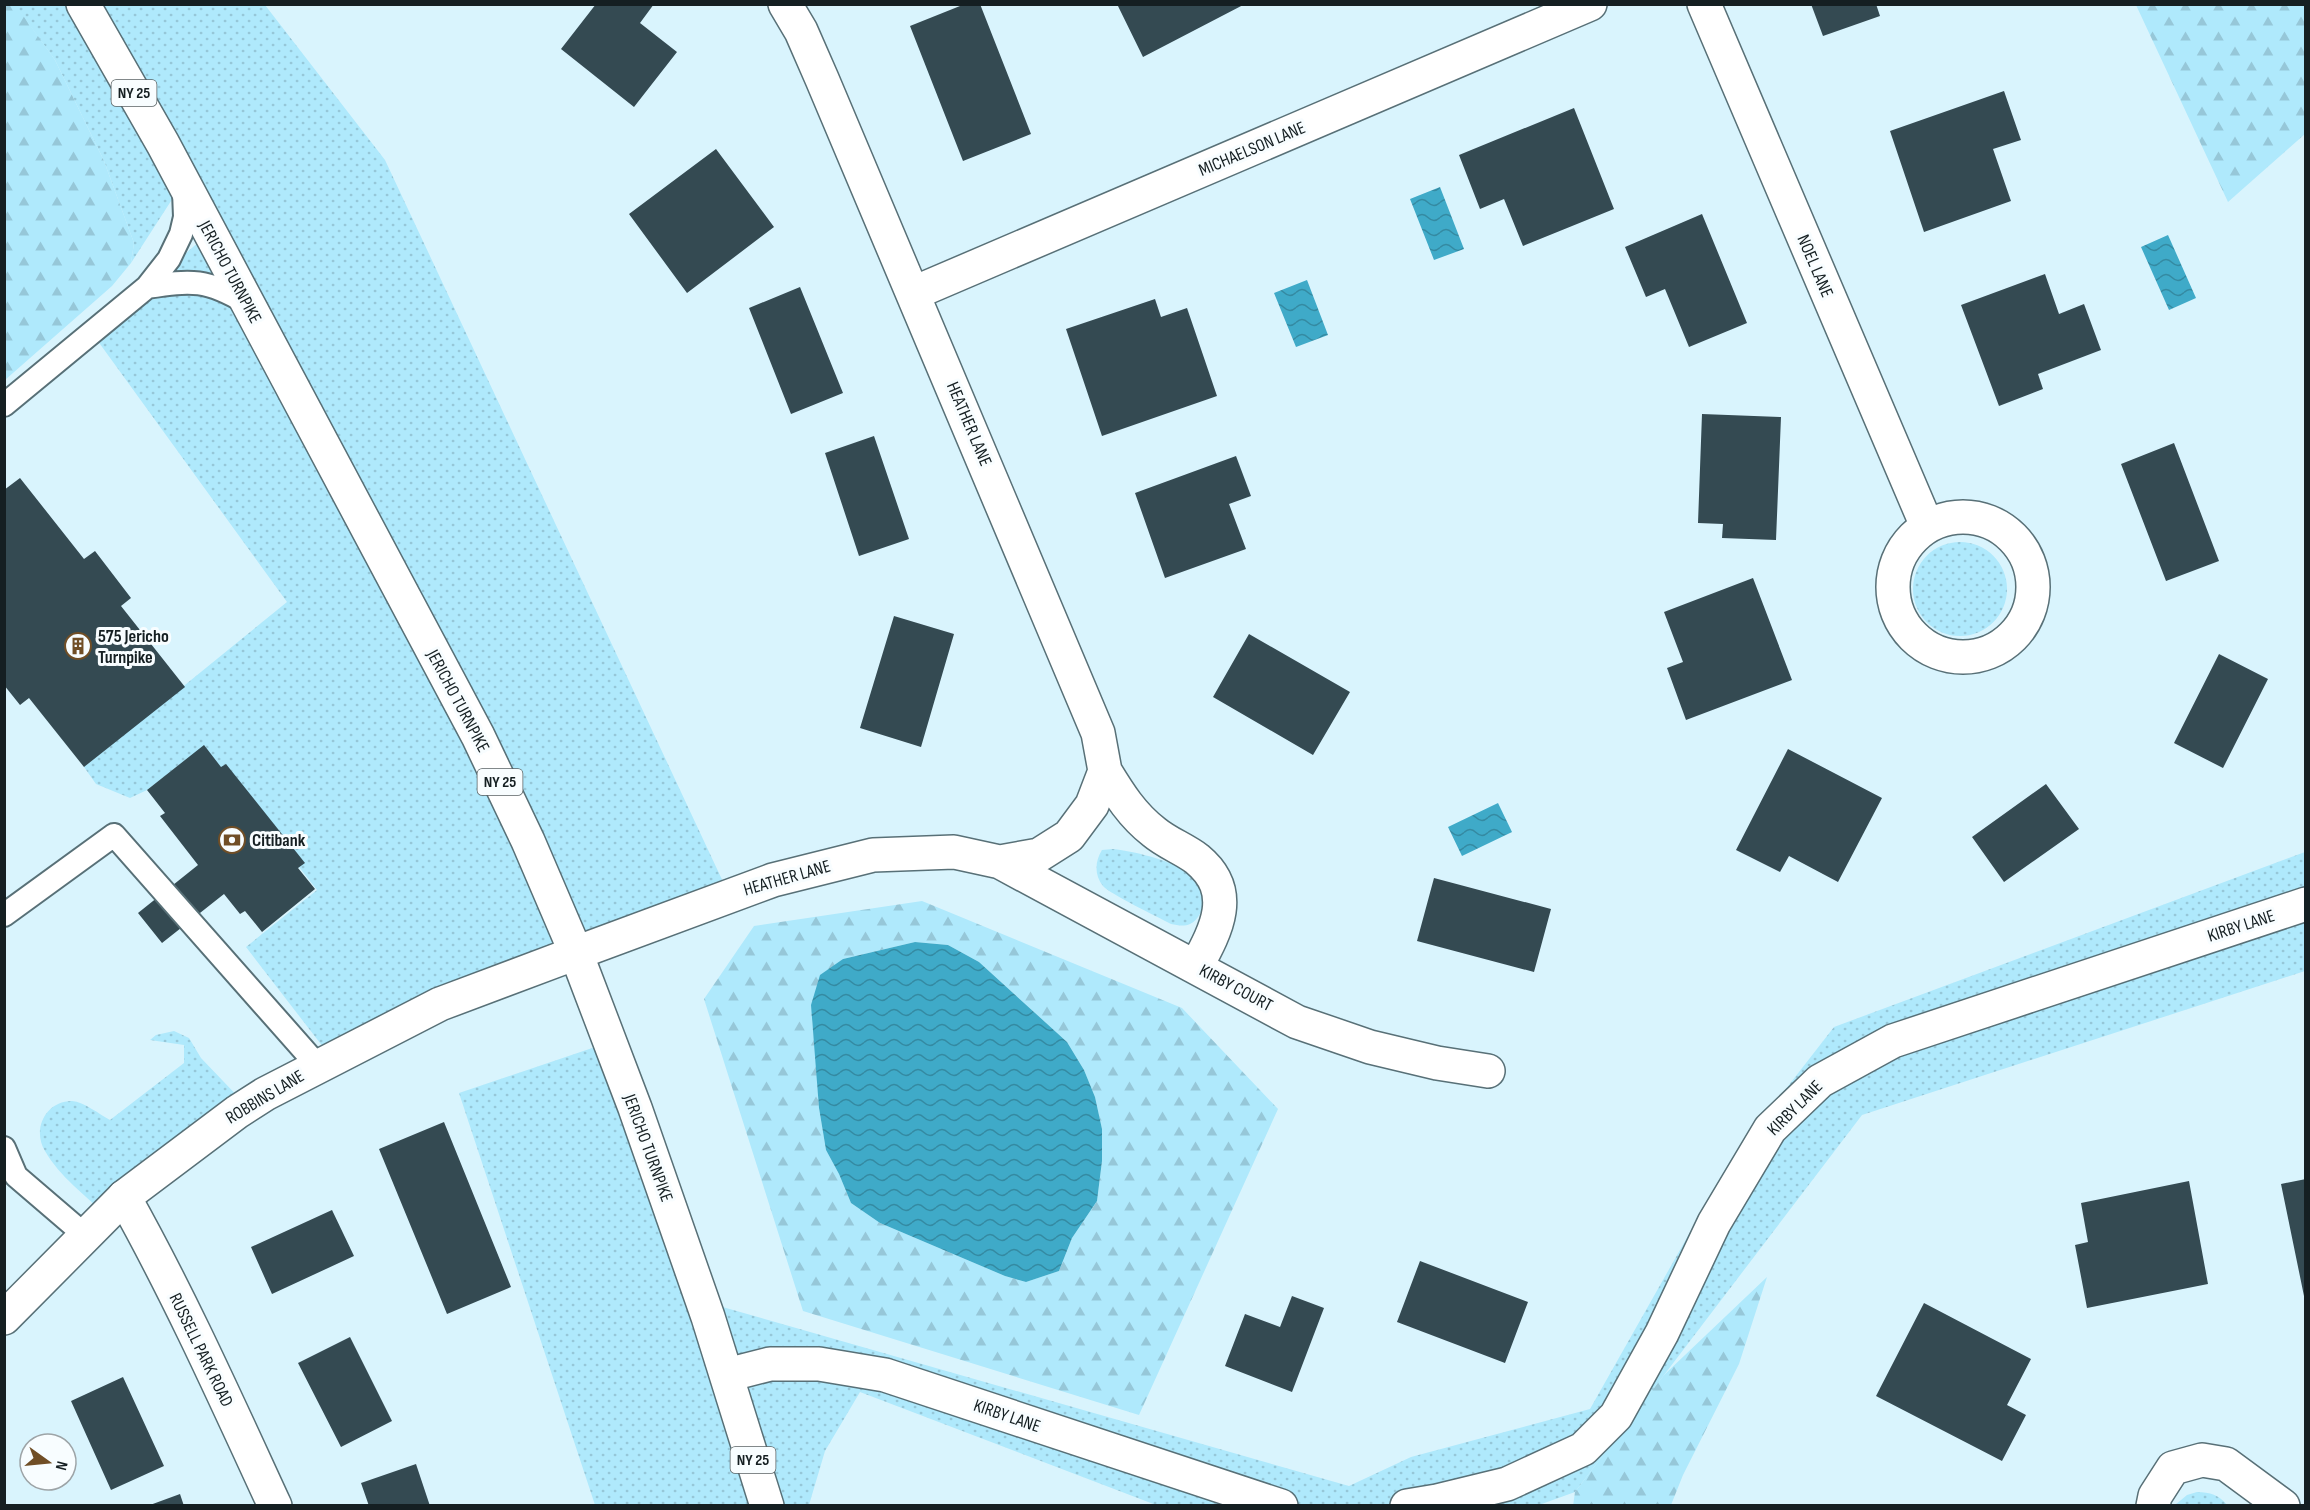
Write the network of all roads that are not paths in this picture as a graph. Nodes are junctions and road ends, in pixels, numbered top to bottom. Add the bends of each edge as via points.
1 (83, 4) edge
2 (785, 4) edge
3 (1590, 4) edge
4 (1704, 4) edge
5 (183, 183) junction
6 (147, 287) junction
7 (914, 293) junction
8 (247, 303) junction
9 (4, 405) edge
10 (1927, 526) junction
11 (1106, 771) junction
12 (1000, 862) junction
13 (2306, 904) edge
14 (4, 915) edge
15 (576, 953) junction
16 (1196, 967) junction
17 (318, 1066) junction
18 (1488, 1071) dead end
19 (4, 1148) edge
20 (124, 1197) junction
21 (86, 1236) junction
22 (4, 1318) edge
23 (727, 1375) junction
24 (1199, 1493) edge
25 (275, 1506) edge
26 (767, 1506) edge
27 (1281, 1506) edge
28 (1407, 1506) edge
29 (2153, 1506) edge
30 (2283, 1506) edge

1 - 5 street, JERICHO TURNPIKE / NY 25
2 - 7 street, HEATHER LANE via 801,31
3 - 7 street, MICHAELSON LANE
4 - 10 street, NOEL LANE
5 - 6 lane via 185,217 181,234 170,259
5 - 8 street, JERICHO TURNPIKE / NY 25
6 - 8 lane via 210,284
6 - 9 lane
7 - 11 street, HEATHER LANE via 1098,734
8 - 15 street, JERICHO TURNPIKE / NY 25 via 478,736
10 - 10 street via 1909,542 1897,563 1893,587 1897,612 1909,632 1927,648 1950,657 1975,657 1998,648 2015,635 2027,616 2033,595 2024,552 2010,535 1991,523 1970,517 1948,518
11 - 12 street, HEATHER LANE via 1092,805 1070,836 1039,855
11 - 16 street, HEATHER LANE via 1136,816 1155,833 1196,858 1218,887 1219,918
12 - 15 street, HEATHER LANE via 954,852 873,855 772,880
12 - 16 street, KIRBY COURT
13 - 28 street, KIRBY LANE via 1893,1041 1820,1081 1770,1129 1714,1223 1662,1333 1616,1416 1583,1449 1508,1484
14 - 17 lane via 114,835
15 - 17 street, ROBBINS LANE via 440,1004
15 - 23 street, JERICHO TURNPIKE / NY 25 via 635,1108
16 - 18 street, KIRBY COURT via 1297,1022 1370,1047 1437,1064
17 - 20 street, ROBBINS LANE via 237,1112
19 - 21 lane via 16,1176
20 - 21 street, ROBBINS LANE
20 - 25 street, RUSSELL PARK ROAD
21 - 22 street, ROBBINS LANE
23 - 24 street, KIRBY LANE via 770,1364 809,1364 885,1375
23 - 26 street, JERICHO TURNPIKE / NY 25
24 - 27 street, KIRBY LANE
29 - 30 street via 2173,1468 2202,1460 2226,1464

